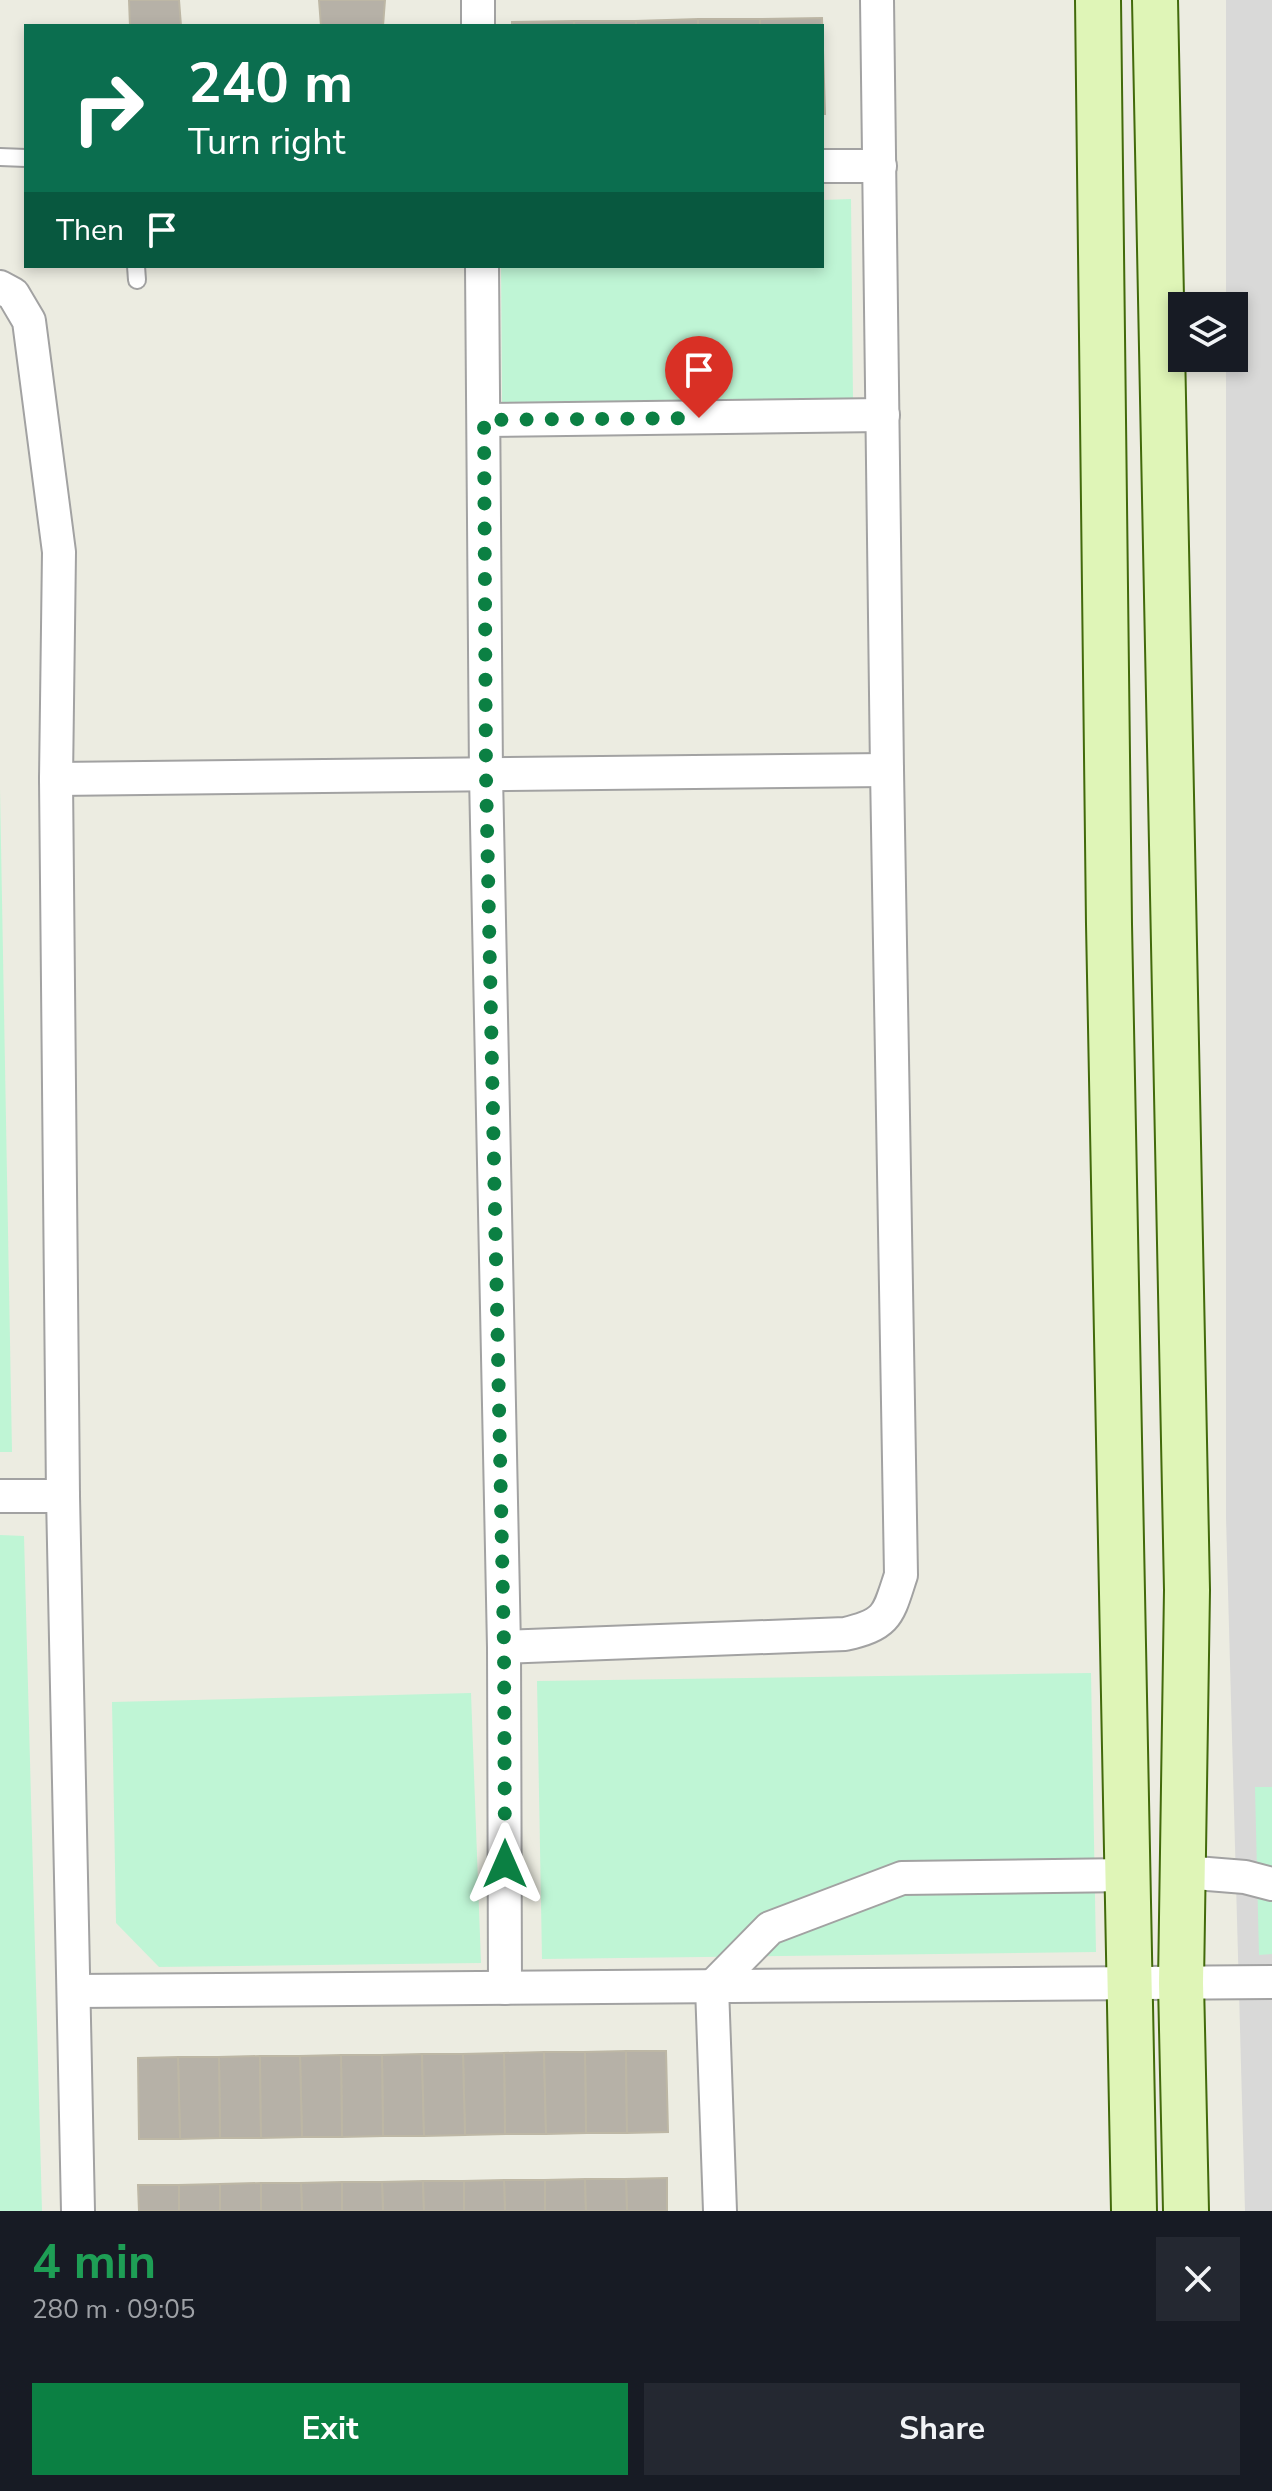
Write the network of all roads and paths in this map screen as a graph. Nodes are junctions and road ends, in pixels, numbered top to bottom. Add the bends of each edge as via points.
1 (478, 0) edge
2 (877, 0) edge
3 (1098, 0) edge
4 (1155, 0) edge
5 (478, 24) edge
6 (0, 157) edge
7 (24, 158) edge
8 (824, 166) edge
9 (880, 166) junction
10 (482, 268) edge
11 (0, 287) edge
12 (883, 415) junction
13 (484, 420) junction
14 (887, 770) junction
15 (486, 775) junction
16 (56, 779) junction
17 (0, 1496) edge
18 (63, 1496) junction
19 (504, 1647) junction
20 (1183, 1872) junction
21 (1129, 1875) junction
22 (1272, 1884) edge
23 (1272, 1982) edge
24 (1131, 1983) junction
25 (1181, 1983) junction
26 (712, 1987) junction
27 (505, 1988) junction
28 (74, 1991) junction
29 (78, 2211) edge
30 (720, 2211) edge
31 (1134, 2211) edge
32 (1186, 2211) edge

1 - 5 street
2 - 9 street
3 - 21 main road via 1109,924
4 - 20 main road via 1187,1590
6 - 7 lane
8 - 9 street
9 - 12 street
10 - 13 street
11 - 16 street via 13,294 29,321 59,552
12 - 13 street
12 - 14 street
13 - 15 street
14 - 15 street
14 - 19 street via 901,1575 889,1613 867,1629 845,1634
15 - 16 street
15 - 19 street
16 - 18 street
17 - 18 street
18 - 28 street
19 - 27 street
20 - 22 street
20 - 25 main road
21 - 24 main road
21 - 26 street via 902,1878 770,1928
23 - 25 street
24 - 25 street
24 - 26 street
24 - 31 main road
25 - 32 main road
26 - 27 street
26 - 30 street
27 - 28 street
28 - 29 street

